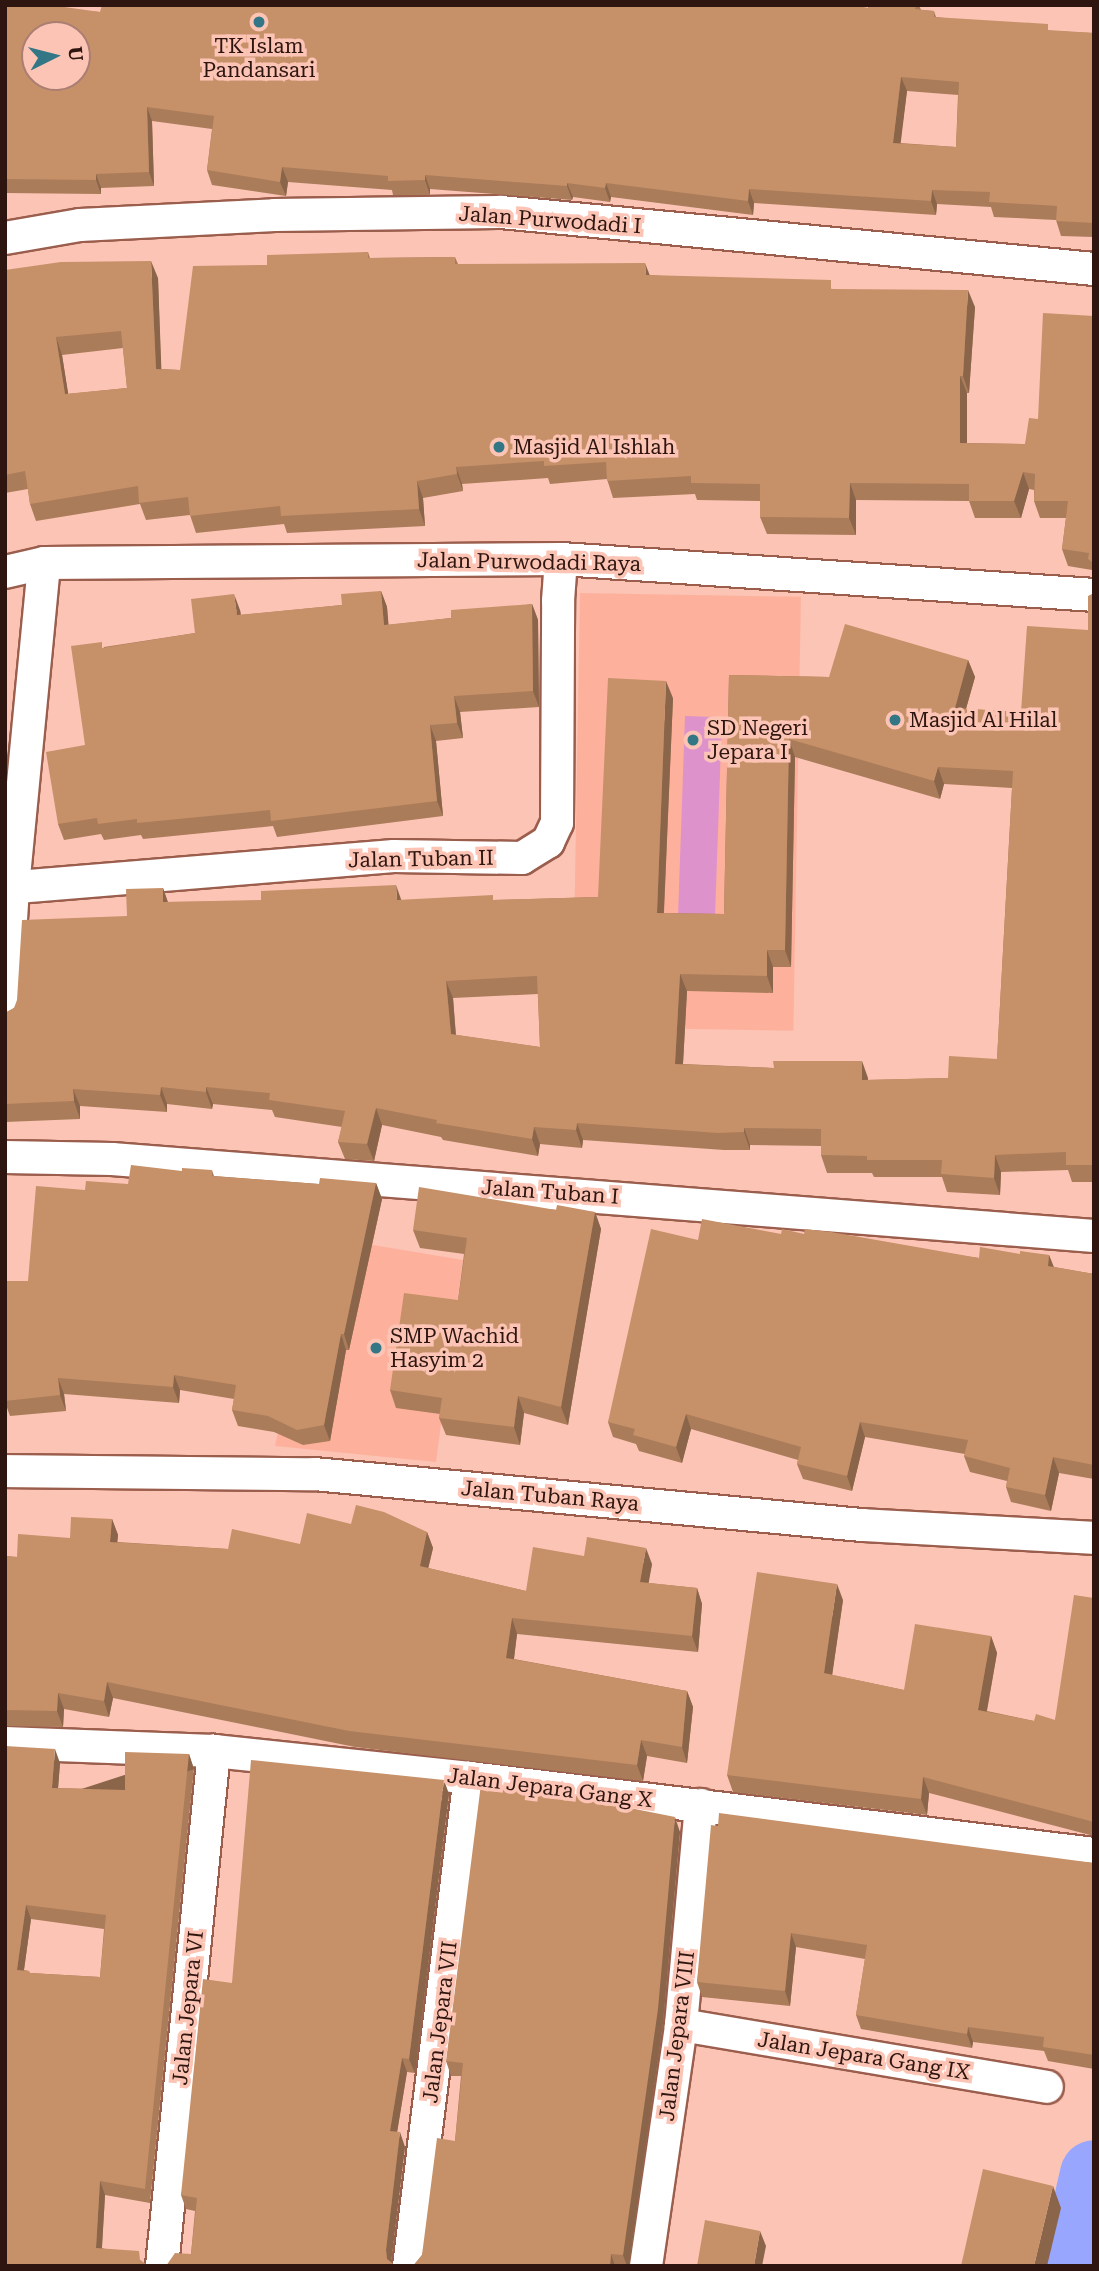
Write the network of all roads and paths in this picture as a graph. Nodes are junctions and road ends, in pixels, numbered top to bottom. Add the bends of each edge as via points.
1 (5, 238) edge
2 (1094, 269) edge
3 (561, 558) junction
4 (44, 563) junction
5 (5, 572) edge
6 (1094, 595) edge
7 (9, 888) edge
8 (5, 1015) edge
9 (5, 1157) edge
10 (1094, 1236) edge
11 (5, 1471) edge
12 (1094, 1538) edge
13 (5, 1743) edge
14 (214, 1751) junction
15 (470, 1778) junction
16 (701, 1805) junction
17 (1094, 1854) edge
18 (681, 2025) junction
19 (1047, 2087) dead end
20 (162, 2266) edge
21 (409, 2266) edge
22 (646, 2266) edge

1 - 2 street, Jalan Purwodadi I via 80,225 191,219 501,212
3 - 4 street, Jalan Purwodadi Raya
3 - 6 street, Jalan Purwodadi Raya
3 - 7 street, Jalan Tuban II via 557,823 548,842 522,858 394,856
4 - 5 street, Jalan Purwodadi Raya
4 - 7 street
7 - 8 street
9 - 10 street, Jalan Tuban I via 112,1159
11 - 12 street, Jalan Tuban Raya via 314,1474 862,1525
13 - 14 street, Jalan Jepara Gang X
14 - 15 street, Jalan Jepara Gang X
14 - 20 street, Jalan Jepara VI
15 - 16 street, Jalan Jepara Gang X
15 - 21 street, Jalan Jepara VII
16 - 17 street, Jalan Jepara Gang X
16 - 18 street, Jalan Jepara VIII
18 - 19 street, Jalan Jepara Gang IX
18 - 22 street, Jalan Jepara VIII

